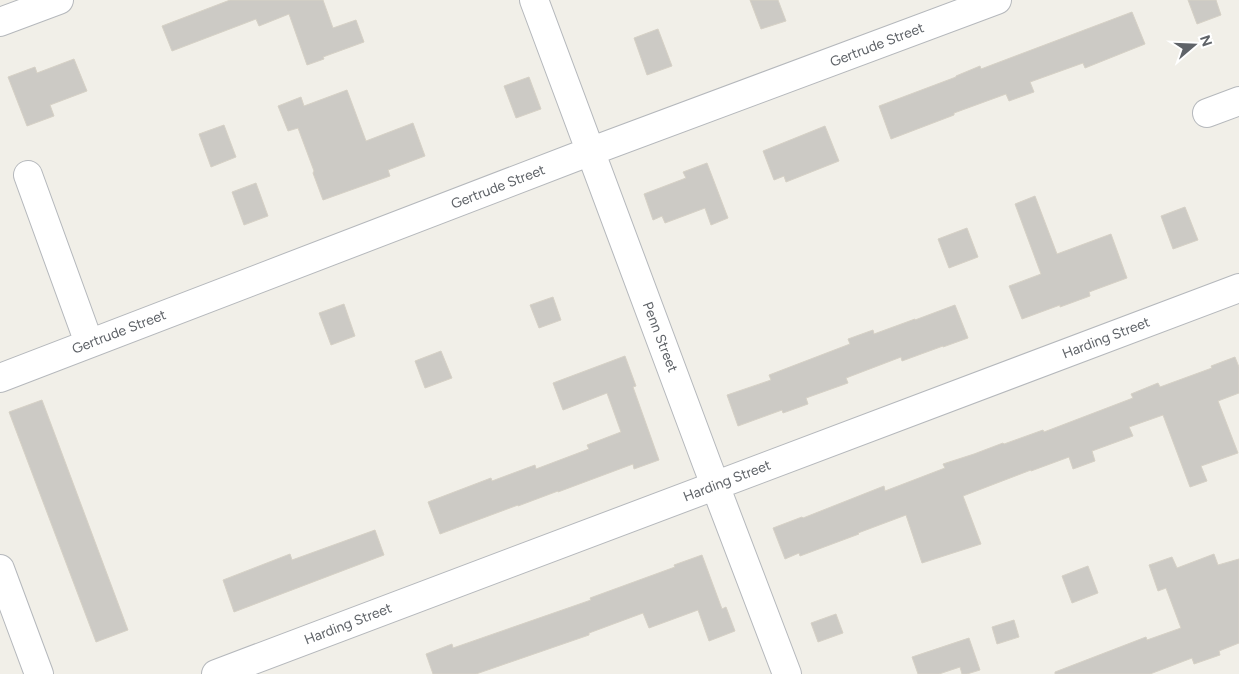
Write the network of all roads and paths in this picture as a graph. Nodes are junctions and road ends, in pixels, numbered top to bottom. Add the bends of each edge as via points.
1 (59, 0) edge
2 (534, 0) edge
3 (997, 0) edge
4 (0, 22) edge
5 (1239, 101) edge
6 (1207, 113) dead end
7 (590, 152) junction
8 (28, 175) dead end
9 (1239, 288) edge
10 (89, 343) junction
11 (0, 378) edge
12 (715, 485) junction
13 (0, 569) edge
14 (40, 674) edge
15 (216, 674) edge
16 (787, 674) edge

1 - 4 street
2 - 7 street, Penn Street
3 - 7 street, Gertrude Street
5 - 6 street
7 - 10 street, Gertrude Street
7 - 12 street, Penn Street
8 - 10 street
9 - 12 street, Harding Street
10 - 11 street, Gertrude Street
12 - 15 street, Harding Street
12 - 16 street, Penn Street
13 - 14 street

